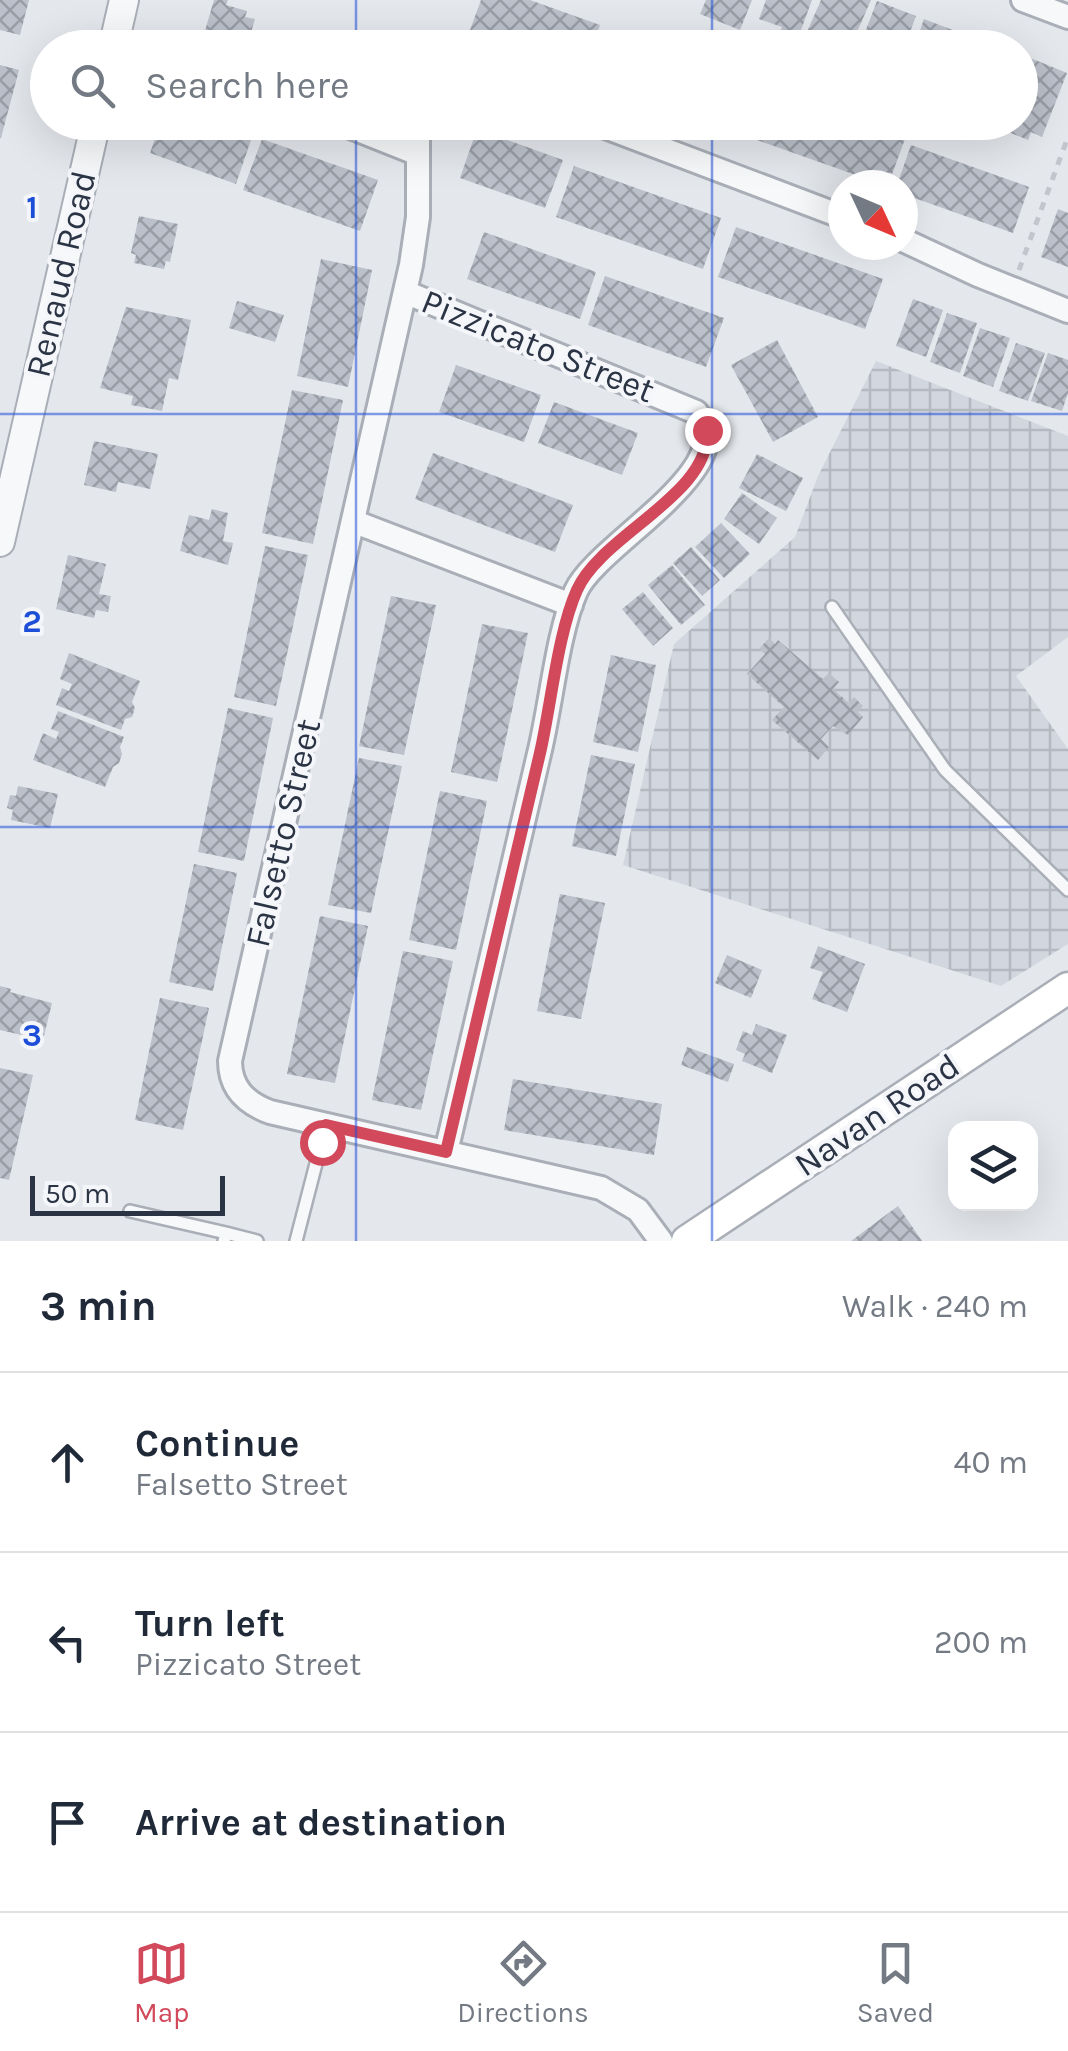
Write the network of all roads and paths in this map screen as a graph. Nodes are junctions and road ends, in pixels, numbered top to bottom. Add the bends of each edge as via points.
1 (124, 0) edge
2 (1023, 0) edge
3 (1068, 17) edge
4 (120, 30) edge
5 (1068, 137) edge
6 (92, 140) edge
7 (383, 140) edge
8 (417, 140) edge
9 (640, 140) edge
10 (416, 153) junction
11 (828, 211) edge
12 (918, 247) edge
13 (1012, 289) junction
14 (406, 292) junction
15 (1068, 311) edge
16 (355, 522) junction
17 (0, 542) edge
18 (570, 605) junction
19 (832, 607) dead end
20 (1068, 890) edge
21 (1068, 988) edge
22 (326, 1125) junction
23 (446, 1152) junction
24 (130, 1211) dead end
25 (225, 1237) edge
26 (257, 1241) edge
27 (296, 1241) edge
28 (661, 1241) edge
29 (687, 1241) edge

1 - 4 street
2 - 3 street
5 - 13 path
6 - 17 street, Renaud Road
7 - 10 street
8 - 10 street, Falsetto Street
9 - 11 street
10 - 14 street, Falsetto Street via 418,217
12 - 13 street
13 - 15 street
14 - 16 street, Falsetto Street
14 - 18 street, Pizzicato Street via 650,391 706,423 700,462 684,484 585,574
16 - 18 street
16 - 22 street, Falsetto Street via 230,1062 232,1081 254,1105
18 - 23 street, Pizzicato Street
19 - 20 lane via 945,770
21 - 29 main road, Navan Road
22 - 23 street, Falsetto Street
22 - 27 lane
23 - 28 street, Falsetto Street via 614,1194 638,1210
24 - 25 lane
25 - 26 lane

